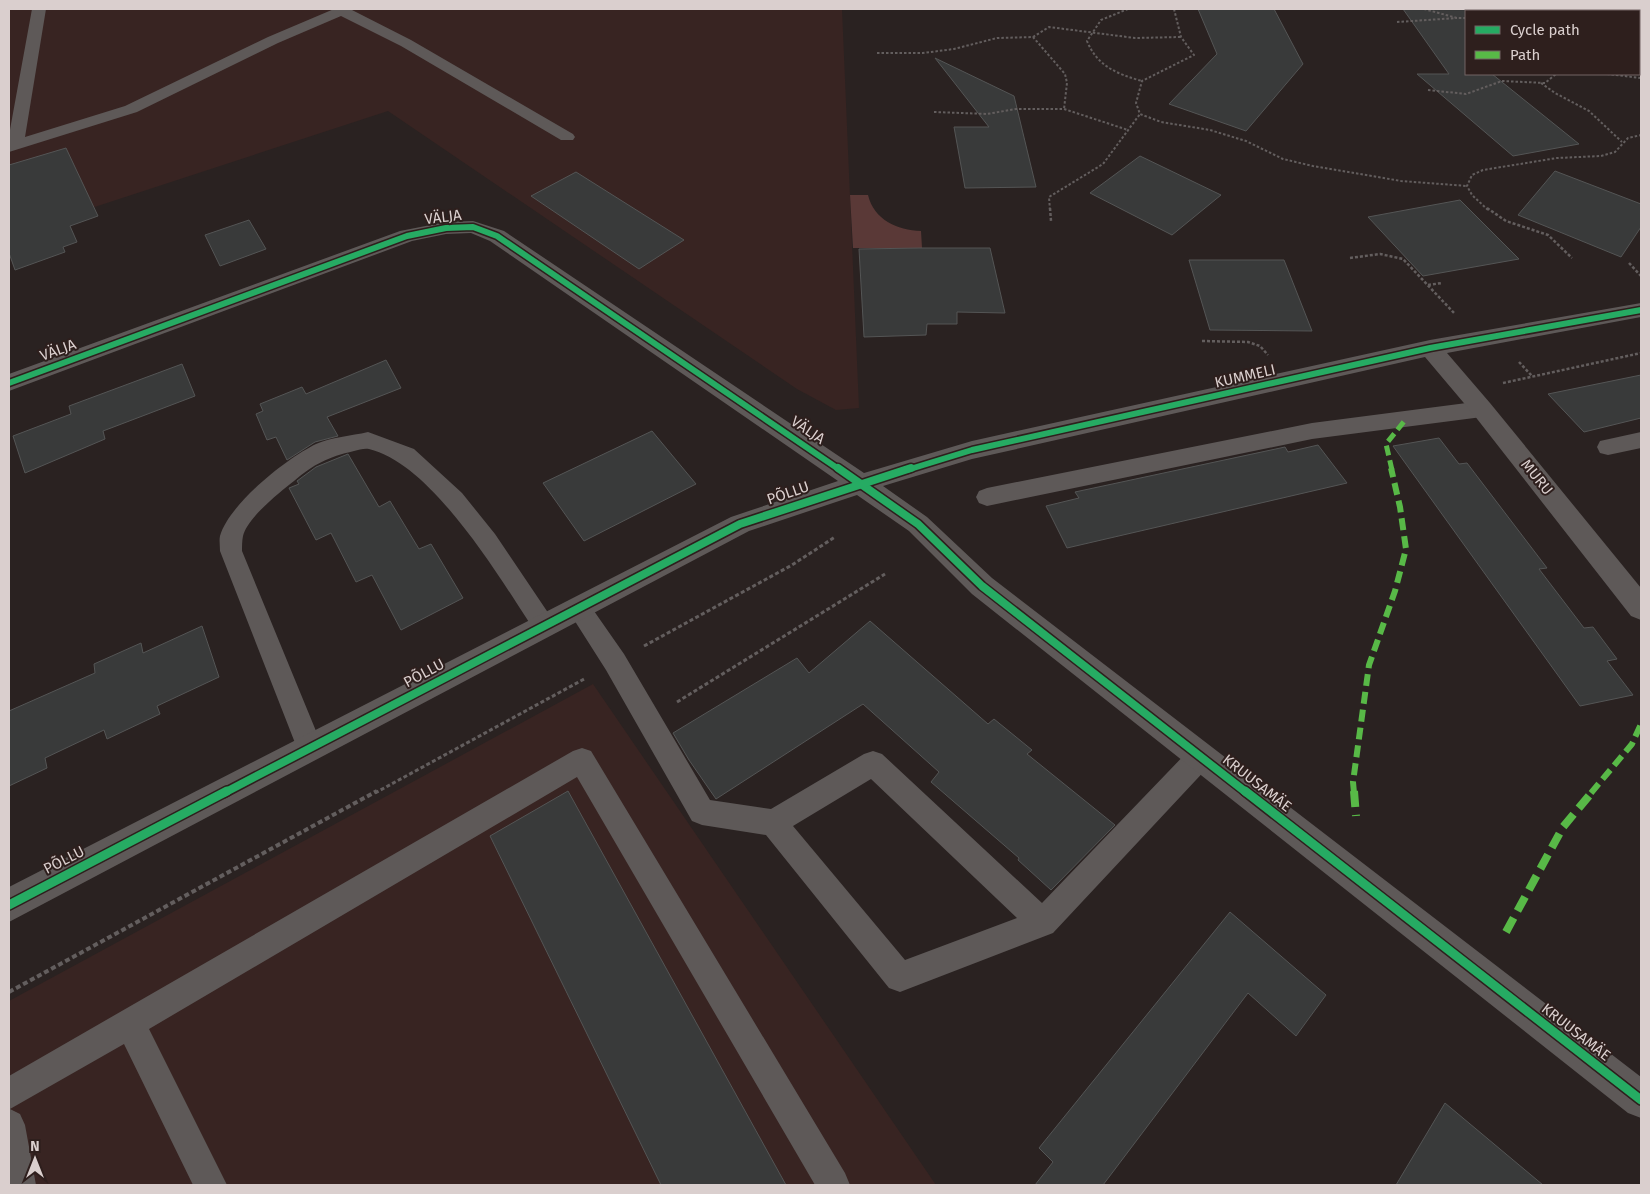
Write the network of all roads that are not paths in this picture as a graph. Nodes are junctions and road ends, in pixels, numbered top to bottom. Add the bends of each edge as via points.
1 (39, 9) edge
2 (344, 10) edge
3 (567, 137) dead end
4 (12, 146) edge
5 (1641, 310) edge
6 (1430, 348) junction
7 (9, 383) edge
8 (1475, 400) junction
9 (1641, 440) edge
10 (1608, 447) dead end
11 (859, 484) junction
12 (987, 496) dead end
13 (579, 608) junction
14 (1641, 608) edge
15 (545, 626) junction
16 (310, 748) junction
17 (1201, 756) junction
18 (774, 823) junction
19 (9, 904) edge
20 (1043, 923) junction
21 (130, 1023) junction
22 (9, 1094) edge
23 (1641, 1100) edge
24 (9, 1125) edge
25 (19, 1185) edge
26 (210, 1185) edge
27 (834, 1185) edge

1 - 4 lane
2 - 3 lane
2 - 4 lane via 273,40 131,109
5 - 6 street, KUMMELI
6 - 8 street, MURU
6 - 11 street, KUMMELI via 972,450
7 - 11 street, VÄLJA via 407,236 446,228 473,228 497,236
8 - 12 lane
8 - 14 street, MURU
9 - 10 lane
11 - 13 street, PÕLLU via 740,524
11 - 17 street, KRUUSAMÄE via 918,524 982,586
13 - 15 street, PÕLLU
13 - 18 lane via 615,662 702,812
15 - 16 street, PÕLLU
15 - 16 lane via 454,499 406,455 368,440 323,450 259,497 235,527 231,551
16 - 19 street, PÕLLU
17 - 20 lane
17 - 23 street, KRUUSAMÄE
18 - 20 lane via 873,763
18 - 20 lane via 900,977
21 - 22 lane
21 - 26 lane
21 - 27 lane via 582,760
24 - 25 lane

